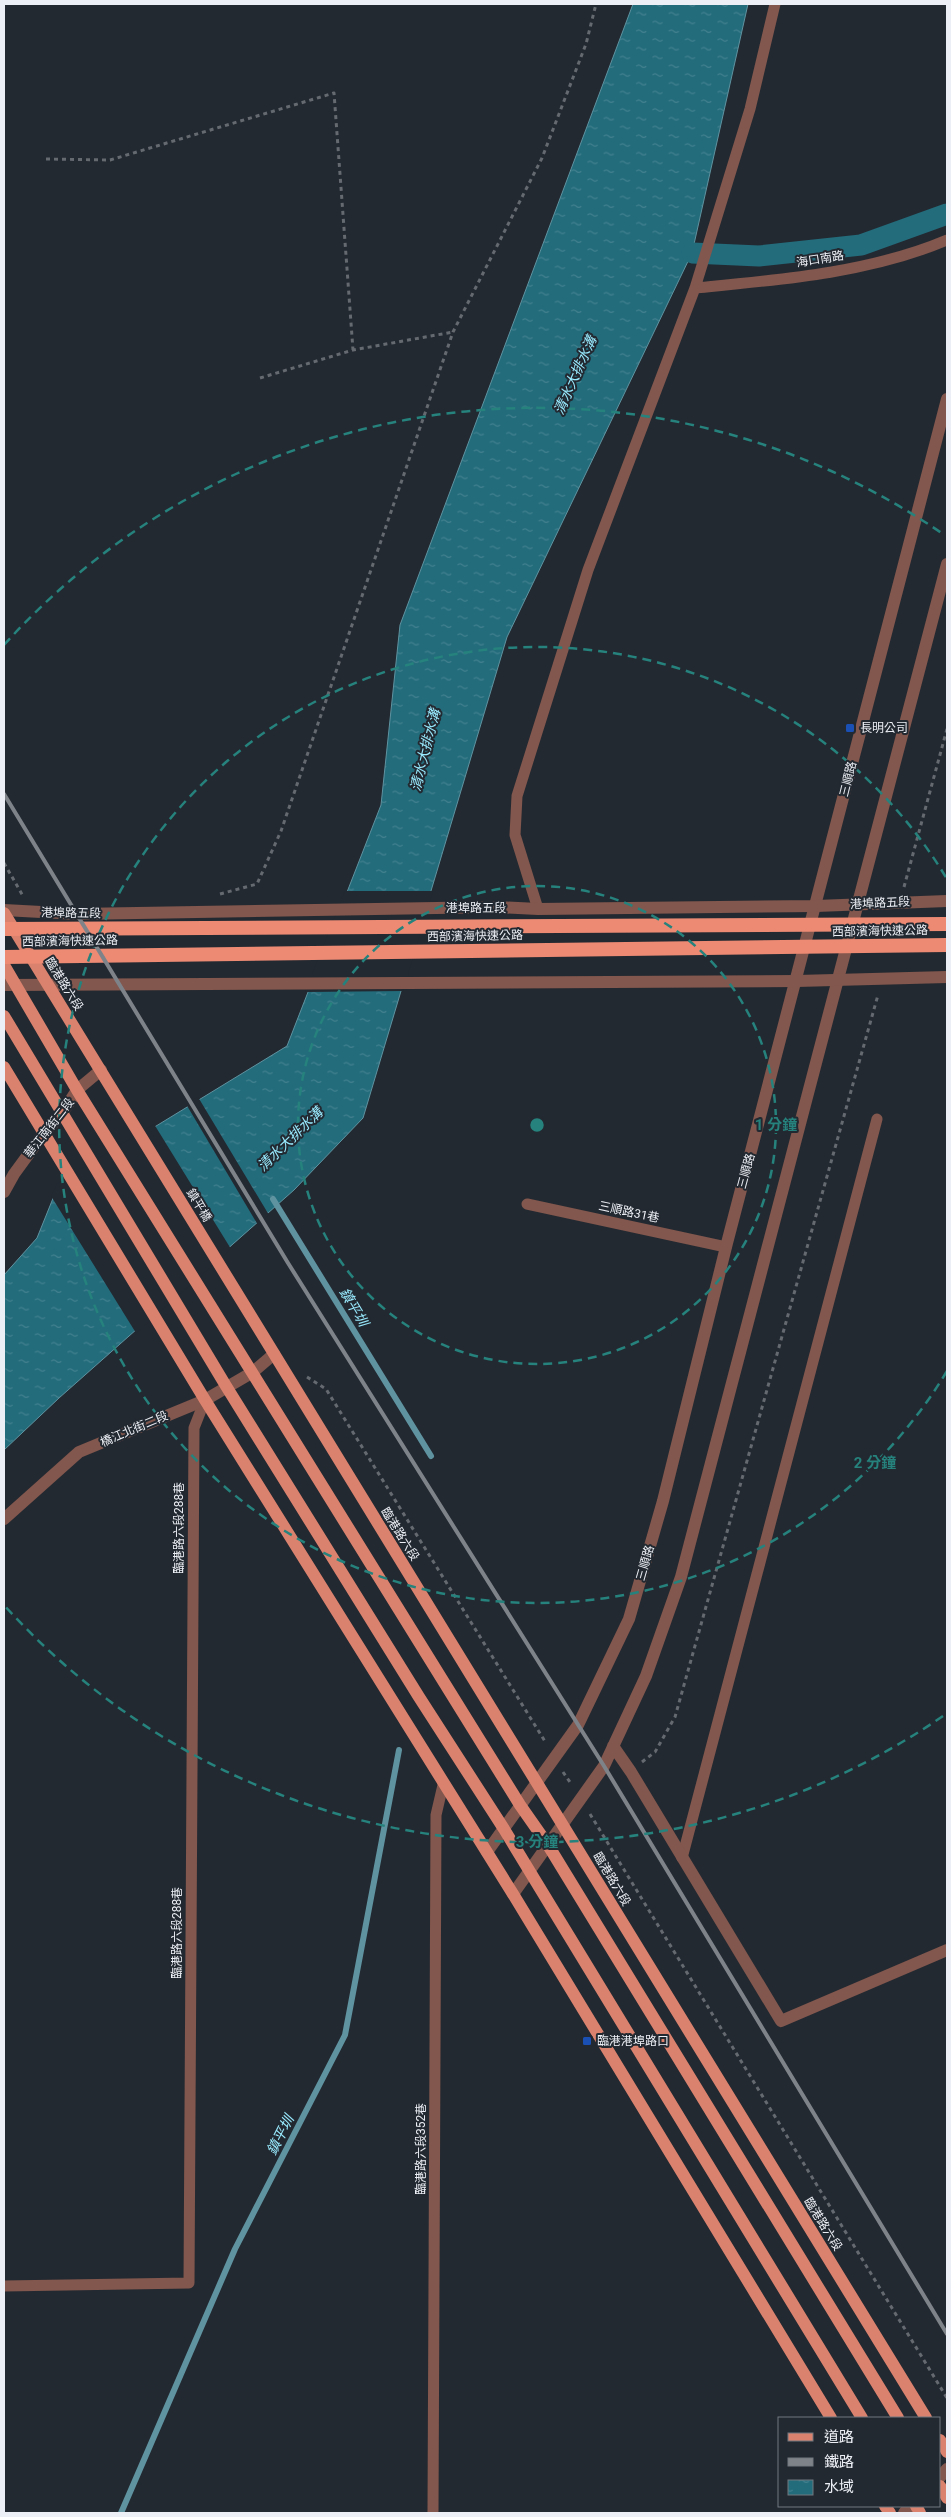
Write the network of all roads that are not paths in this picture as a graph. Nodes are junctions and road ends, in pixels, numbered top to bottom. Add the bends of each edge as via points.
1 (775, 4) edge
2 (947, 240) edge
3 (695, 288) junction
4 (947, 400) edge
5 (947, 564) edge
6 (947, 901) edge
7 (857, 904) junction
8 (816, 906) junction
9 (538, 909) junction
10 (4, 912) edge
11 (947, 924) edge
12 (4, 929) edge
13 (947, 945) edge
14 (4, 956) edge
15 (4, 965) edge
16 (947, 977) edge
17 (838, 978) junction
18 (797, 981) junction
19 (48, 984) junction
20 (10, 985) edge
21 (4, 1016) edge
22 (4, 1067) edge
23 (101, 1070) junction
24 (77, 1090) junction
25 (61, 1115) junction
26 (877, 1119) dead end
27 (44, 1133) junction
28 (4, 1192) edge
29 (526, 1204) dead end
30 (726, 1247) junction
31 (274, 1354) junction
32 (253, 1372) junction
33 (226, 1386) junction
34 (204, 1400) junction
35 (4, 1518) edge
36 (613, 1746) junction
37 (537, 1782) junction
38 (443, 1785) junction
39 (520, 1805) junction
40 (562, 1825) junction
41 (504, 1829) junction
42 (548, 1845) junction
43 (487, 1852) junction
44 (682, 1858) junction
45 (528, 1872) junction
46 (513, 1894) junction
47 (947, 1950) edge
48 (4, 2286) edge
49 (831, 2417) edge
50 (861, 2417) edge
51 (897, 2417) edge
52 (925, 2417) edge
53 (433, 2513) edge

1 - 3 lane via 750,109
2 - 3 lane, 海口南路 via 925,250 849,268 766,282
3 - 9 lane via 588,570 517,796 515,835
4 - 8 street, 三順路
5 - 7 street
6 - 7 street, 港埠路五段
7 - 8 street, 港埠路五段
7 - 17 street
8 - 9 street, 港埠路五段
8 - 18 street, 三順路
9 - 10 street, 港埠路五段
10 - 19 main road, 臨港路六段
11 - 12 highway, 西部濱海快速公路
13 - 14 highway, 西部濱海快速公路
15 - 20 main road
16 - 17 street
17 - 18 street
17 - 36 street via 681,1577 646,1676
18 - 19 street
18 - 30 street, 三順路
19 - 20 street
19 - 23 main road, 臨港路六段
20 - 24 main road
21 - 25 main road
22 - 27 main road
23 - 24 street, 華江南街二段
23 - 31 main road, 鎮平橋
24 - 25 street, 華江南街二段
24 - 32 main road
25 - 27 street, 華江南街二段
25 - 33 main road
26 - 44 lane
27 - 28 street, 華江南街二段
27 - 34 main road
29 - 30 lane, 三順路31巷
30 - 37 street, 三順路 via 663,1501 629,1619 578,1725
31 - 32 street, 橋江北街二段
31 - 37 main road, 臨港路六段
32 - 33 street, 橋江北街二段
32 - 39 main road
33 - 34 street, 橋江北街二段
33 - 41 main road
34 - 35 street, 橋江北街二段 via 79,1452
34 - 38 main road
34 - 48 lane, 臨港路六段288巷 via 194,1428 189,2283
36 - 40 street via 604,1766
36 - 44 street
37 - 39 street, 三順路
37 - 40 main road, 臨港路六段
38 - 43 main road
38 - 53 lane, 臨港路六段352巷 via 436,1815
39 - 41 street, 三順路
39 - 42 main road
40 - 42 street
40 - 52 main road, 臨港路六段
41 - 43 street, 三順路
41 - 45 main road
42 - 45 street
42 - 51 main road
43 - 46 main road
44 - 47 street via 781,2021
45 - 46 street
45 - 50 main road
46 - 49 main road

